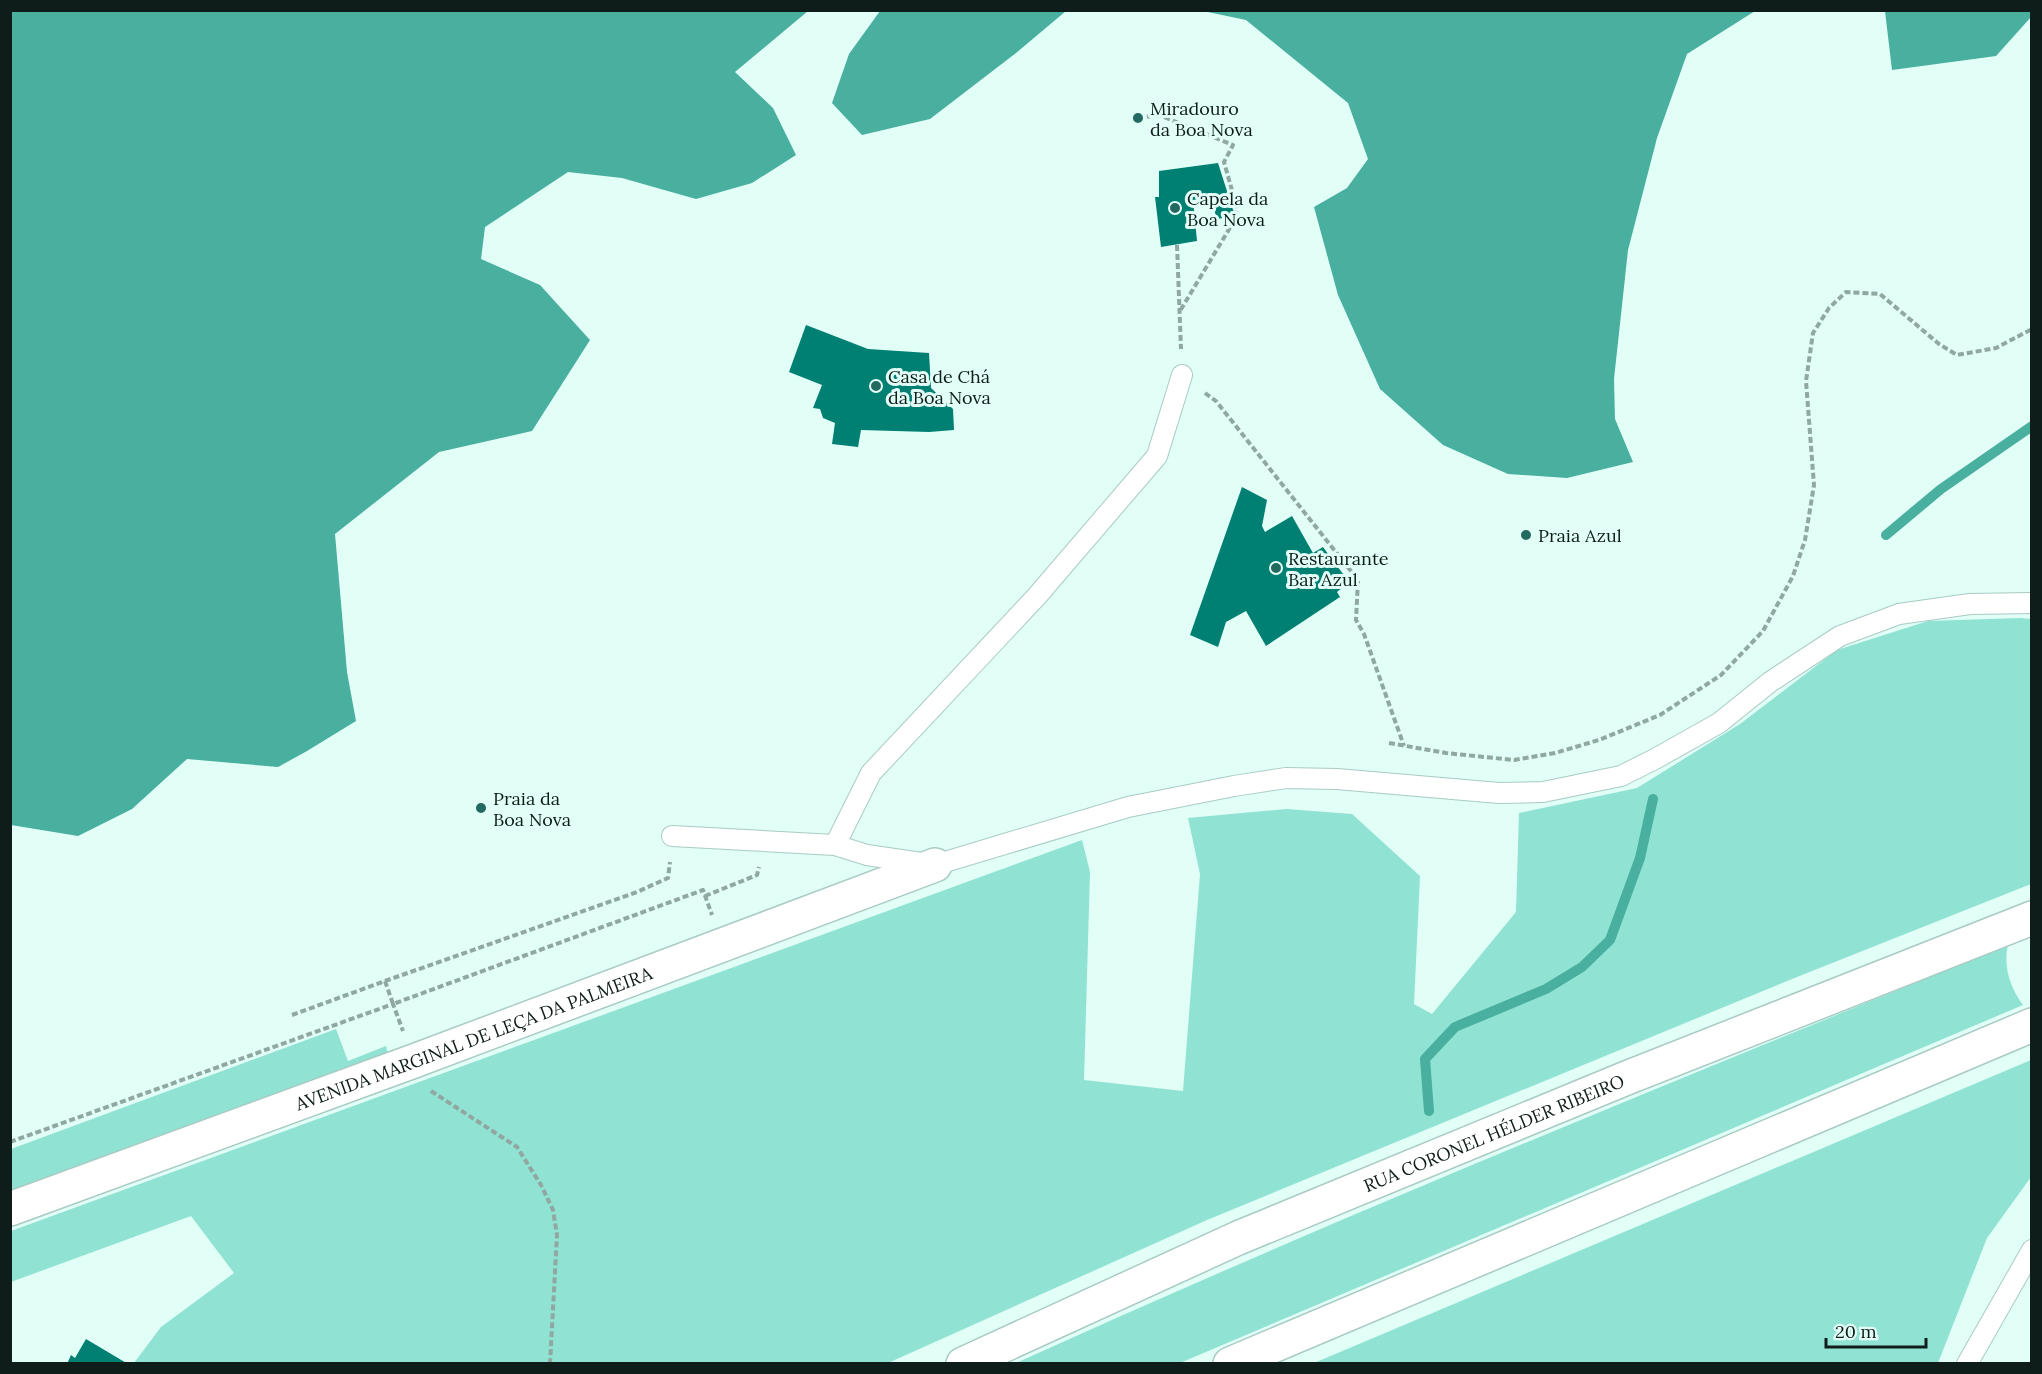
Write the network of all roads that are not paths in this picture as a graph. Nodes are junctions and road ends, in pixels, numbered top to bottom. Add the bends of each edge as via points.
1 (1182, 375) road end
2 (2031, 603) edge
3 (672, 836) road end
4 (835, 845) junction
5 (935, 865) junction
6 (2031, 918) edge
7 (2031, 1025) edge
8 (10, 1209) edge
9 (2031, 1250) edge
10 (963, 1364) edge
11 (1230, 1364) edge
12 (1967, 1364) edge

1 - 4 lane via 1157,456 1037,596 871,773
2 - 5 lane via 1970,604 1899,614 1840,636 1770,682 1719,723 1621,776 1543,792 1499,793 1286,778 1128,807
3 - 4 lane
4 - 5 lane via 867,855
5 - 8 main road, AVENIDA MARGINAL DE LEÇA DA PALMEIRA
6 - 10 main road, RUA CORONEL HÉLDER RIBEIRO via 1238,1238
7 - 11 main road
9 - 12 lane

